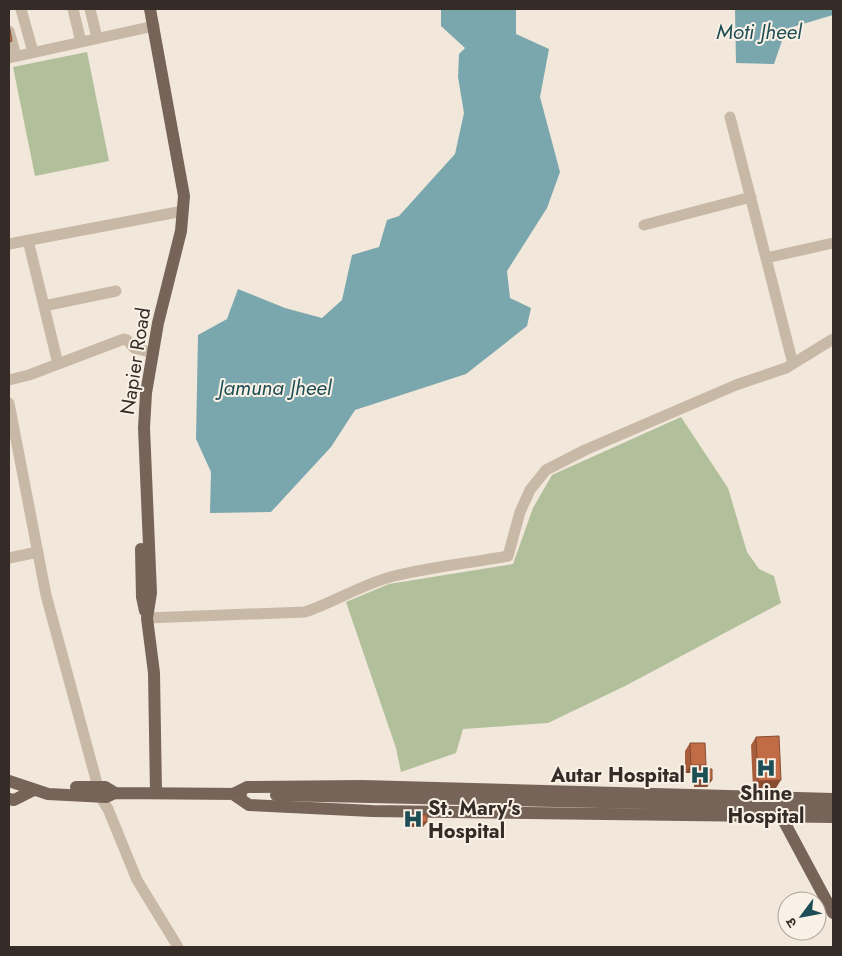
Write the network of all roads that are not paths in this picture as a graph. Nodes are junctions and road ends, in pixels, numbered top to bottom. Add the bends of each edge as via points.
1 (21, 9) edge
2 (73, 9) edge
3 (90, 9) edge
4 (143, 9) edge
5 (150, 9) edge
6 (150, 27) junction
7 (9, 32) edge
8 (97, 38) junction
9 (81, 42) junction
10 (33, 52) junction
11 (12, 57) edge
12 (730, 117) dead end
13 (751, 197) junction
14 (179, 212) junction
15 (644, 225) dead end
16 (28, 240) junction
17 (833, 243) edge
18 (9, 244) edge
19 (766, 258) junction
20 (116, 291) dead end
21 (44, 306) junction
22 (833, 339) edge
23 (149, 351) junction
24 (58, 364) junction
25 (794, 364) junction
26 (9, 380) edge
27 (9, 402) edge
28 (11, 428) edge
29 (38, 552) junction
30 (9, 558) edge
31 (147, 618) junction
32 (156, 789) junction
33 (10, 790) edge
34 (99, 792) junction
35 (233, 794) junction
36 (777, 798) junction
37 (833, 799) edge
38 (833, 807) edge
39 (781, 816) junction
40 (833, 817) edge
41 (833, 913) edge
42 (178, 947) edge

1 - 10 street
2 - 9 street
3 - 8 street
4 - 6 main road
5 - 6 main road, Napier Road
6 - 8 street
6 - 14 main road, Napier Road via 180,170 184,196
7 - 11 street
8 - 9 street
9 - 10 street
10 - 11 street
12 - 13 street
13 - 15 street
13 - 19 street
14 - 16 street
14 - 23 main road, Napier Road via 181,231
16 - 18 street
16 - 21 street
17 - 19 street
19 - 25 street
20 - 21 street
21 - 24 street
22 - 25 street
23 - 24 street via 134,348 124,339
23 - 31 main road, Napier Road via 144,428 152,593
24 - 26 street
25 - 31 street via 736,385 546,470 530,490 520,512 508,556 394,576 362,586 329,604 304,612
27 - 28 street
28 - 29 street
29 - 30 street
29 - 34 street via 46,595
31 - 32 main road, Napier Road via 154,674
32 - 34 main road via 115,793 105,787
32 - 35 main road
33 - 34 main road via 49,787
34 - 42 street via 137,880
35 - 36 main road via 247,786 362,786
35 - 38 main road, bridge
35 - 39 main road via 249,804 372,811
36 - 37 main road
36 - 39 main road
39 - 40 main road
39 - 41 main road

